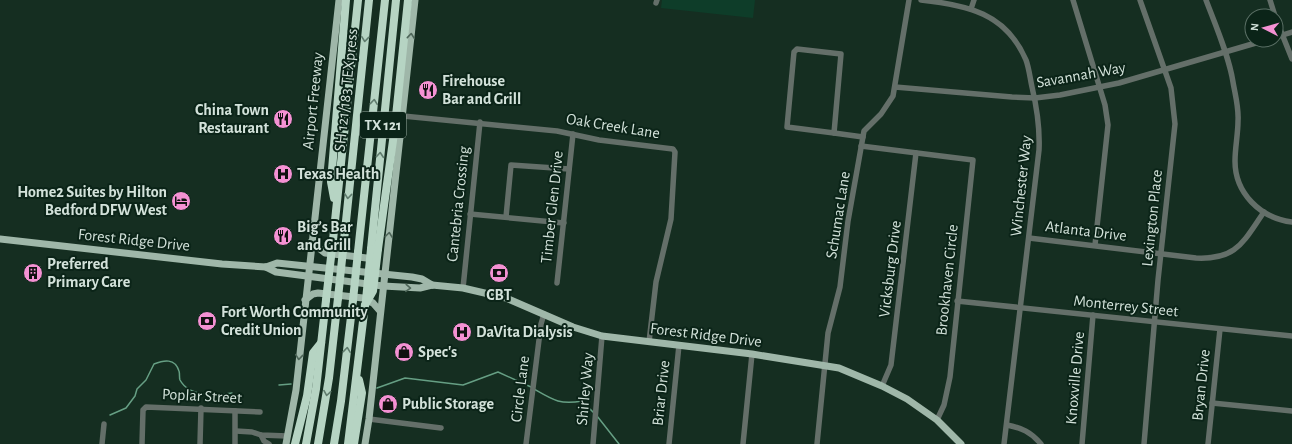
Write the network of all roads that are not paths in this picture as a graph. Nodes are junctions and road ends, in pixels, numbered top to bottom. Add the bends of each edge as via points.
1 (339, 0) edge
2 (346, 0) edge
3 (358, 0) edge
4 (369, 0) edge
5 (385, 0) edge
6 (396, 0) edge
7 (408, 0) edge
8 (415, 0) edge
9 (909, 0) edge
10 (921, 0) edge
11 (974, 0) edge
12 (1073, 0) edge
13 (1140, 0) edge
14 (1206, 0) edge
15 (971, 8) junction
16 (1284, 45) edge
17 (1244, 47) edge
18 (1225, 53) junction
19 (1292, 59) edge
20 (1164, 70) junction
21 (895, 87) junction
22 (1100, 88) junction
23 (1035, 98) junction
24 (402, 116) junction
25 (480, 122) junction
26 (834, 133) junction
27 (573, 134) junction
28 (863, 137) junction
29 (862, 146) junction
30 (916, 153) junction
31 (569, 169) junction
32 (336, 208) junction
33 (1264, 212) junction
34 (470, 214) junction
35 (506, 217) junction
36 (1292, 222) edge
37 (564, 223) junction
38 (1029, 238) junction
39 (0, 240) edge
40 (311, 242) junction
41 (1095, 245) junction
42 (374, 249) junction
43 (1161, 253) junction
44 (387, 254) junction
45 (308, 265) junction
46 (266, 267) junction
47 (384, 274) junction
48 (307, 276) junction
49 (557, 283) dead end
50 (432, 285) junction
51 (383, 286) junction
52 (463, 288) junction
53 (305, 300) junction
54 (958, 301) junction
55 (1021, 308) junction
56 (380, 311) junction
57 (544, 314) junction
58 (1093, 315) junction
59 (1154, 322) junction
60 (1220, 329) junction
61 (602, 336) junction
62 (1292, 336) edge
63 (649, 342) junction
64 (321, 343) junction
65 (679, 345) junction
66 (752, 354) junction
67 (825, 365) junction
68 (357, 375) junction
69 (882, 386) junction
70 (1212, 403) junction
71 (201, 408) junction
72 (235, 411) junction
73 (1292, 411) edge
74 (260, 412) dead end
75 (370, 419) junction
76 (937, 420) junction
77 (104, 424) dead end
78 (1007, 425) junction
79 (441, 428) dead end
80 (236, 431) junction
81 (261, 436) junction
82 (287, 436) junction
83 (102, 444) edge
84 (142, 444) edge
85 (200, 444) edge
86 (235, 444) edge
87 (269, 444) edge
88 (286, 444) edge
89 (295, 444) edge
90 (306, 444) edge
91 (318, 444) edge
92 (334, 444) edge
93 (348, 444) edge
94 (354, 444) edge
95 (365, 444) edge
96 (526, 444) edge
97 (593, 444) edge
98 (669, 444) edge
99 (743, 444) edge
100 (817, 444) edge
101 (961, 444) edge
102 (1004, 444) edge
103 (1041, 444) edge
104 (1082, 444) edge
105 (1144, 444) edge
106 (1208, 444) edge

1 - 40 main road, Airport Freeway
2 - 32 highway via 331,182
3 - 32 highway, TX 121
4 -> 91 highway, SH 121/183 TEXpress, bridge via 329,378
92 -> 5 highway, SH 121/183 TEXpress, bridge via 342,401
42 -> 6 highway, TX 121
7 - 42 highway via 395,126
24 -> 8 main road
9 - 21 street, Schumac Lane
10 - 15 street, Winchester Way
11 - 15 street
12 - 22 street
13 - 20 street, Lexington Place
14 - 18 street
15 - 23 street, Winchester Way via 996,20 1011,35 1027,61
16 - 19 street
17 - 18 street, Savannah Way
18 - 20 street, Savannah Way
18 - 33 street via 1233,79 1238,112 1236,176 1251,202
20 - 22 street, Savannah Way
20 - 43 street, Lexington Place via 1171,88 1175,124
21 - 23 street, Savannah Way
21 - 28 street, Schumac Lane via 890,102 866,127
22 - 23 street, Savannah Way
22 - 41 street via 1106,112 1107,138
23 - 38 street, Winchester Way via 1040,134
24 - 25 street, Oak Creek Lane
44 -> 24 main road
25 - 27 street, Oak Creek Lane
25 - 34 street, Cantebria Crossing
26 - 26 street via 787,127 796,49 841,54
26 - 28 street
27 - 31 street, Timber Glen Drive
27 - 63 street, Oak Creek Lane via 599,140 669,148 674,152 671,219 656,282
28 - 29 street, Schumac Lane
29 - 30 street
29 - 67 street, Schumac Lane via 848,220 840,287 828,333
30 - 54 street, Brookhaven Circle via 972,160 973,163
30 - 69 street, Vicksburg Drive via 891,365
31 - 35 street via 511,165
31 - 37 street, Timber Glen Drive
32 - 64 highway, TX 121, bridge
33 - 36 street
33 - 43 street, Atlanta Drive via 1242,243 1223,256 1210,258
34 - 35 street
34 - 52 street, Cantebria Crossing
35 - 37 street
37 - 49 street, Timber Glen Drive
38 - 41 street, Atlanta Drive
38 - 55 street, Winchester Way
39 - 46 main road, Forest Ridge Drive
40 - 44 main road via 325,253 375,259
40 - 45 main road, Airport Freeway
41 - 43 street, Atlanta Drive
42 - 68 highway, TX 121, bridge
43 - 59 street, Lexington Place
44 - 47 main road
45 - 46 main road, Forest Ridge Drive via 277,263
45 - 47 main road, Forest Ridge Drive
45 - 48 main road, Airport Freeway
46 - 48 main road, Forest Ridge Drive via 276,272
47 - 50 main road, Forest Ridge Drive via 422,280
47 - 51 main road
48 - 51 main road, Forest Ridge Drive
48 - 53 main road, Airport Freeway
51 -> 50 main road, Forest Ridge Drive via 420,288
50 - 52 main road, Forest Ridge Drive
51 - 56 main road
52 - 57 main road, Forest Ridge Drive via 489,293
53 - 56 main road via 318,293 363,298 373,303
53 -> 82 main road, Airport Freeway via 296,390
54 - 55 street, Monterrey Street
54 - 76 street, Brookhaven Circle via 950,377 944,405
55 - 58 street, Monterrey Street
55 - 78 street, Winchester Way
56 - 75 main road
57 - 61 main road, Forest Ridge Drive
57 - 96 street, Circle Lane
58 - 59 street, Monterrey Street
58 - 104 street, Knoxville Drive
59 - 60 street, Monterrey Street
59 - 105 street, Lexington Place
60 - 62 street, Monterrey Street
60 - 70 street, Bryan Drive
61 - 63 main road, Forest Ridge Drive
61 - 97 street, Shirley Way
63 - 65 main road, Forest Ridge Drive
64 - 89 highway via 313,353 307,396
64 - 90 highway, TX 121
65 - 66 main road, Forest Ridge Drive
65 - 98 street, Briar Drive
66 - 67 main road, Forest Ridge Drive
66 - 99 street
67 - 69 main road, Forest Ridge Drive via 856,374
67 - 100 street, Schumac Lane
68 - 93 highway, TX 121
68 - 94 highway via 362,393
69 - 76 main road, Forest Ridge Drive via 907,399
70 - 73 street
70 - 106 street, Bryan Drive
71 - 72 street, Poplar Street
71 - 84 street, Poplar Street via 146,407 143,410
71 - 85 street
72 - 74 street, Poplar Street
72 - 80 street
75 - 79 street
75 - 95 main road
76 - 101 main road, Forest Ridge Drive
77 - 83 street
78 - 102 street, Winchester Way
78 - 103 street via 1026,430
80 - 81 street via 252,432
80 - 86 street
81 - 82 street
81 - 87 street
82 - 88 main road, Airport Freeway

